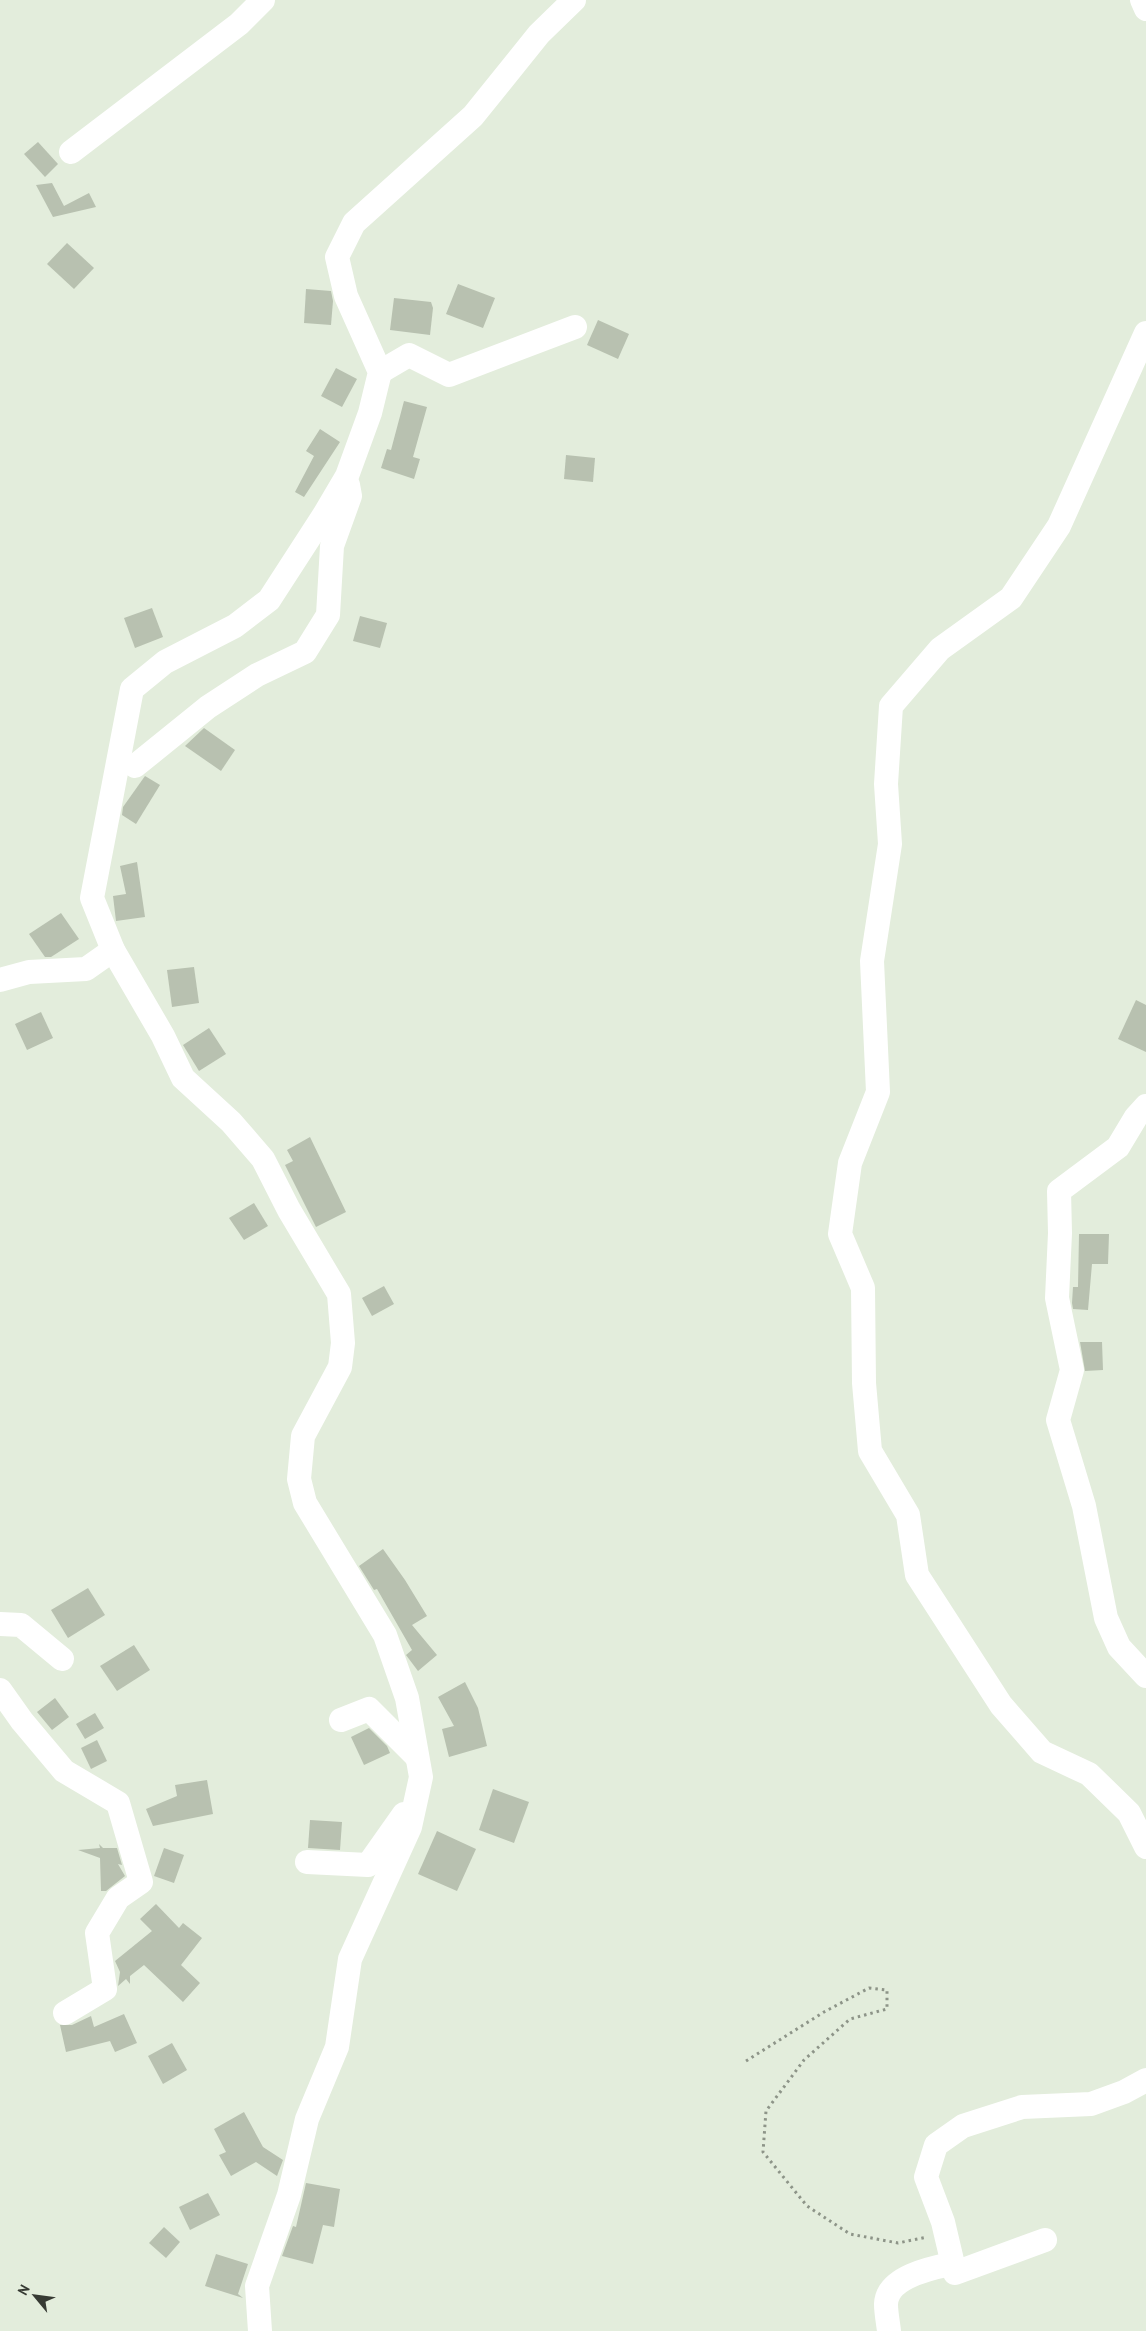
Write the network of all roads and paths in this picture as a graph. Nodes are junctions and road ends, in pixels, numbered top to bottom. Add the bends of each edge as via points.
1 (263, 0) edge
2 (574, 0) edge
3 (1142, 0) edge
4 (1146, 9) edge
5 (70, 152) dead end
6 (575, 327) dead end
7 (1146, 333) edge
8 (380, 372) junction
9 (347, 476) junction
10 (135, 766) dead end
11 (113, 950) junction
12 (0, 980) edge
13 (1146, 1106) edge
14 (0, 1624) edge
15 (62, 1659) dead end
16 (1146, 1676) edge
17 (0, 1690) edge
18 (341, 1720) dead end
19 (418, 1757) junction
20 (417, 1797) junction
21 (1146, 1847) edge
22 (307, 1862) dead end
23 (65, 2013) dead end
24 (746, 2061) dead end
25 (1146, 2080) edge
26 (944, 2226) junction
27 (1045, 2240) dead end
28 (952, 2264) junction
29 (260, 2331) edge
30 (889, 2331) edge

1 - 5 street via 240,24
2 - 8 street via 539,34 473,116 354,223 337,257 346,296
3 - 4 street
6 - 8 street via 449,375 409,356
7 - 21 street via 1058,526 1011,598 940,649 891,706 886,784 890,844 872,960 878,1092 850,1162 840,1234 863,1288 864,1383 870,1451 908,1515 917,1575 1001,1705 1042,1752 1089,1774 1129,1813
8 - 9 street via 370,413
9 - 10 street via 350,496 332,546 328,614 305,652 257,675 208,707
9 - 11 street via 269,600 235,626 165,662 132,689 92,898
11 - 12 street via 86,969 29,972
11 - 19 street via 163,1036 183,1078 231,1122 263,1159 339,1294 343,1343 340,1367 303,1436 299,1479 305,1503 385,1635 407,1698
13 - 16 street via 1118,1147 1060,1191 1057,1298 1072,1370 1058,1420 1084,1506 1106,1618 1119,1647
14 - 15 street via 21,1625
17 - 23 street via 64,1771 118,1803 141,1882 118,1898 97,1933 105,1989
18 - 19 street via 369,1709
19 - 20 street via 421,1777
20 - 22 street via 368,1864
20 - 29 street via 410,1827 350,1959 337,2047 307,2119 289,2195 257,2286
24 - 26 path via 869,1988 887,1990 887,2009 850,2019 804,2060 766,2110 763,2152 807,2206 850,2234 898,2243 929,2237
25 - 26 street via 1091,2104 1022,2107 963,2126 936,2145 926,2177
26 - 28 street
27 - 28 street via 955,2273
28 - 30 street via 926,2269 896,2283 886,2302

